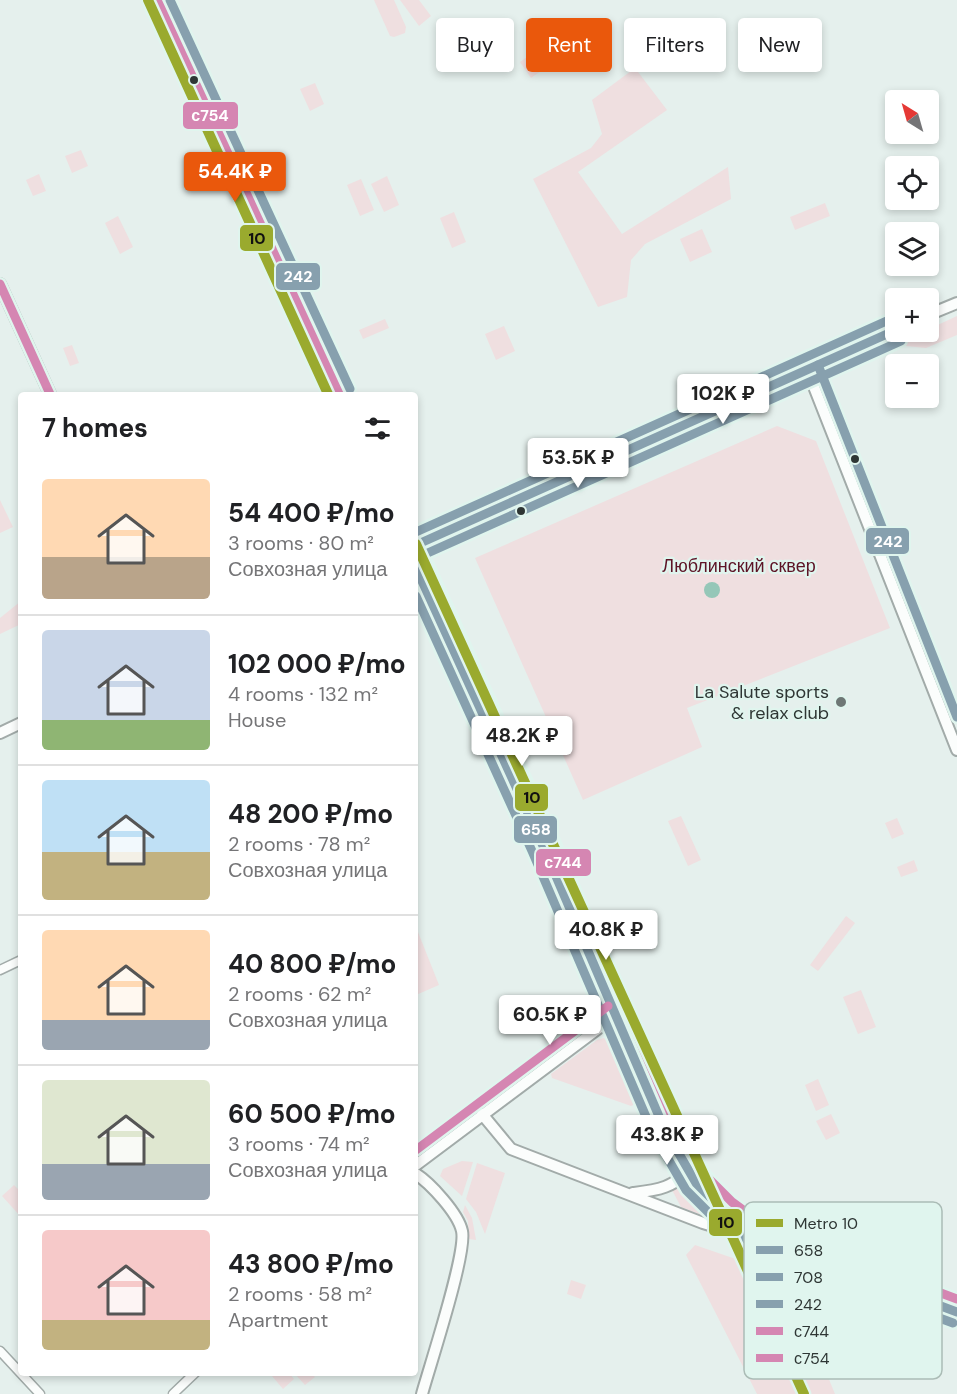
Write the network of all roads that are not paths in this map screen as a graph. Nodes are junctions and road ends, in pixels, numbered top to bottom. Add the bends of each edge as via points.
1 (157, 0) edge
2 (0, 284) edge
3 (957, 303) edge
4 (939, 310) edge
5 (885, 335) edge
6 (807, 369) junction
7 (49, 392) edge
8 (338, 392) edge
9 (418, 544) edge
10 (418, 572) edge
11 (18, 724) edge
12 (0, 733) edge
13 (957, 750) edge
14 (18, 961) edge
15 (0, 970) edge
16 (615, 1016) junction
17 (482, 1114) junction
18 (418, 1163) edge
19 (685, 1166) junction
20 (418, 1175) edge
21 (630, 1193) junction
22 (744, 1225) edge
23 (744, 1236) edge
24 (942, 1306) edge
25 (957, 1312) edge
26 (0, 1351) edge
27 (18, 1370) edge
28 (23, 1376) edge
29 (192, 1376) edge
30 (40, 1394) edge
31 (173, 1394) edge
32 (422, 1394) edge

1 - 8 street
2 - 7 street
3 - 4 street
5 - 6 street
6 - 9 street
6 - 13 street
10 - 16 street via 543,846
11 - 12 street
14 - 15 street
16 - 17 street
16 - 19 street
17 - 18 street
17 - 21 street via 511,1149
19 - 21 street via 681,1175 667,1186
19 - 22 street via 724,1211
20 - 32 street via 428,1182 458,1221 462,1233
21 - 23 street
24 - 25 street
26 - 27 street
28 - 30 street
29 - 31 street

